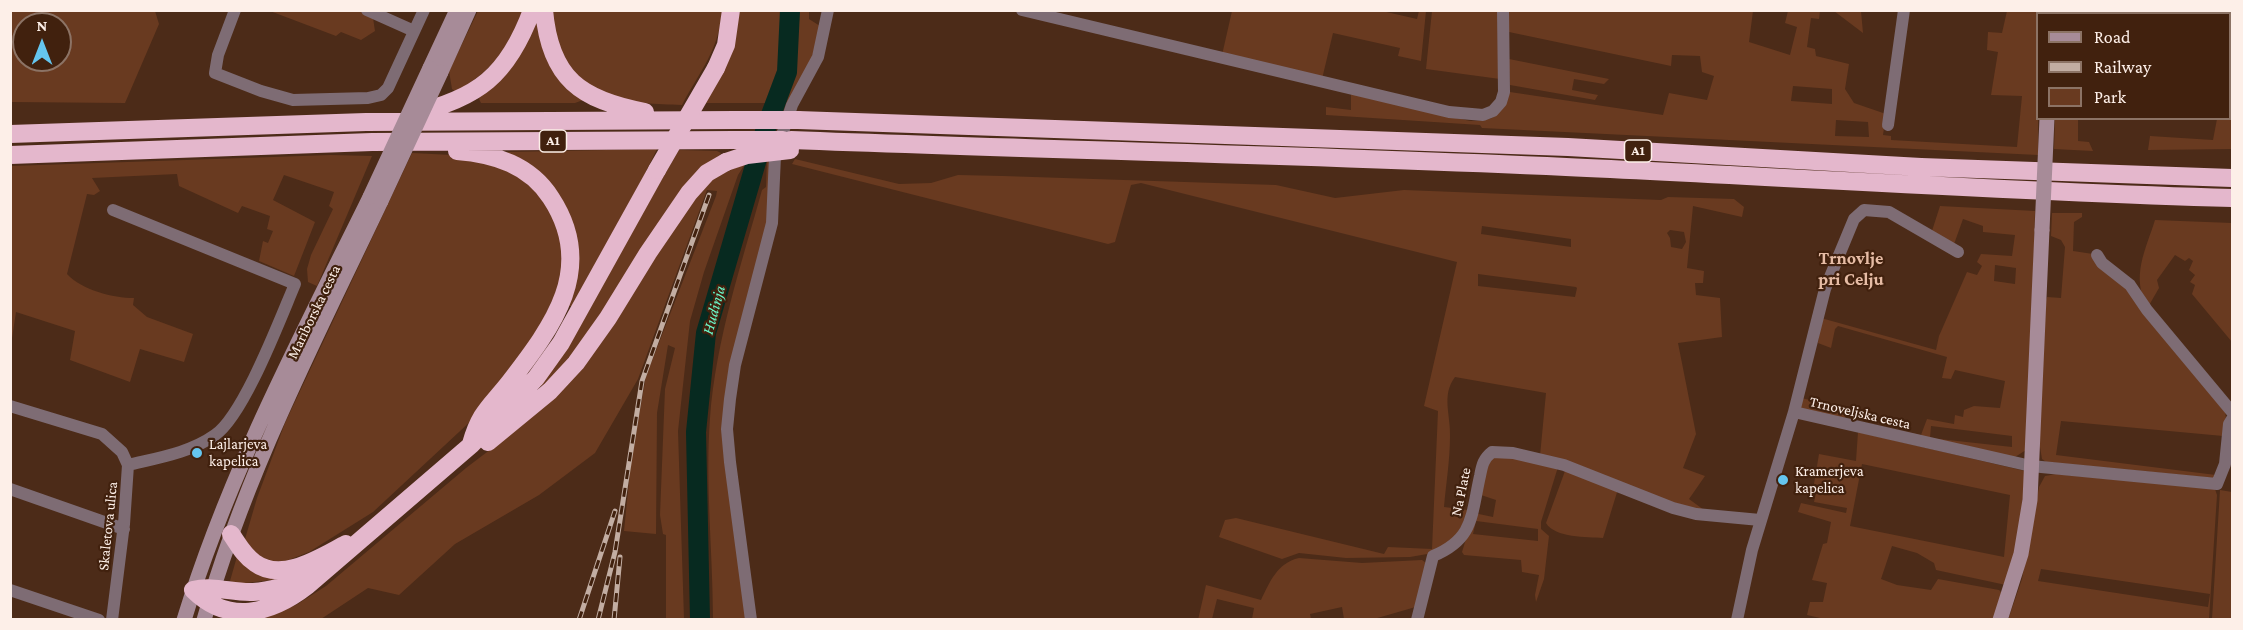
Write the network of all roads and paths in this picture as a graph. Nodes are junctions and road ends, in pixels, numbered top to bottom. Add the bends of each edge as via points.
1 (235, 10) edge
2 (367, 10) edge
3 (424, 10) edge
4 (457, 10) edge
5 (469, 10) edge
6 (532, 10) edge
7 (544, 10) edge
8 (731, 10) edge
9 (828, 10) edge
10 (1022, 10) edge
11 (1503, 10) edge
12 (1904, 10) edge
13 (414, 30) junction
14 (436, 70) junction
15 (666, 120) junction
16 (2046, 120) edge
17 (366, 122) junction
18 (1888, 125) dead end
19 (10, 134) edge
20 (372, 142) junction
21 (790, 145) junction
22 (10, 155) edge
23 (2232, 178) edge
24 (2232, 198) edge
25 (376, 199) junction
26 (113, 210) dead end
27 (1958, 252) dead end
28 (2097, 255) dead end
29 (10, 406) edge
30 (2232, 411) edge
31 (1794, 412) junction
32 (2232, 418) edge
33 (471, 445) junction
34 (455, 459) junction
35 (128, 465) junction
36 (2031, 465) junction
37 (10, 489) edge
38 (1760, 520) junction
39 (381, 524) junction
40 (124, 529) junction
41 (231, 534) junction
42 (322, 573) junction
43 (10, 590) edge
44 (193, 590) junction
45 (208, 603) edge
46 (266, 610) junction
47 (99, 620) edge
48 (112, 620) edge
49 (184, 620) edge
50 (247, 620) edge
51 (750, 620) edge
52 (1417, 620) edge
53 (1737, 620) edge
54 (2000, 620) edge

1 - 13 street via 215,73 293,100 381,95 391,82
2 - 13 street
3 - 13 street
4 - 14 main road, Mariborska cesta
5 - 14 main road, Mariborska cesta
6 - 17 highway via 517,47 503,68 467,96 441,107
7 - 15 highway via 552,52 576,86 612,106
8 - 33 highway, bridge via 726,45 716,68 561,343 536,378
9 - 51 street via 818,57 792,105 776,156 772,224 735,365 730,399 727,429
10 - 11 street via 1449,112 1483,115 1493,111 1504,92
12 - 18 street
14 - 25 main road, Mariborska cesta, bridge
15 - 17 highway, A1
15 - 23 highway, A1, bridge via 798,120 1568,147 1921,167
16 - 36 main road, bridge
17 - 19 highway, A1
20 - 21 highway, A1, bridge via 734,140
20 - 22 highway, A1
20 - 33 highway via 470,152 515,165 548,194 568,233 572,264 560,306 529,358 478,420
21 - 24 highway, A1 via 822,142 1042,147
21 - 34 highway, bridge via 747,155 706,173 688,193 576,363 550,391 474,454
25 - 41 main road, Mariborska cesta
25 - 44 main road, Mariborska cesta via 245,455
26 - 35 street via 295,284 261,362 222,430 197,445
27 - 31 street via 1889,212 1864,210 1854,219 1825,289
28 - 30 street via 2137,292 2147,310
29 - 35 street, Skaletova ulica via 102,434 122,452
31 - 36 street, Trnoveljska cesta
31 - 38 street, Trnoveljska cesta
32 - 36 street, Trnoveljska cesta via 2225,464 2217,484
33 - 34 highway
34 - 39 highway
35 - 40 street, Skaletova ulica
36 - 54 main road via 2021,554
37 - 40 street
38 - 52 street, Na Plate via 1696,514 1564,465 1492,452 1482,463 1463,538 1433,556
38 - 53 street, Trnoveljska cesta
39 - 41 highway via 302,566 282,570 263,568 254,562
39 - 42 highway
40 - 48 street, Skaletova ulica
41 - 45 main road, Mariborska cesta
42 - 45 highway via 270,590 236,592
42 - 46 highway via 293,597
43 - 47 street
44 - 45 highway
44 - 49 main road, Mariborska cesta
45 - 46 highway via 233,613
46 - 50 highway

